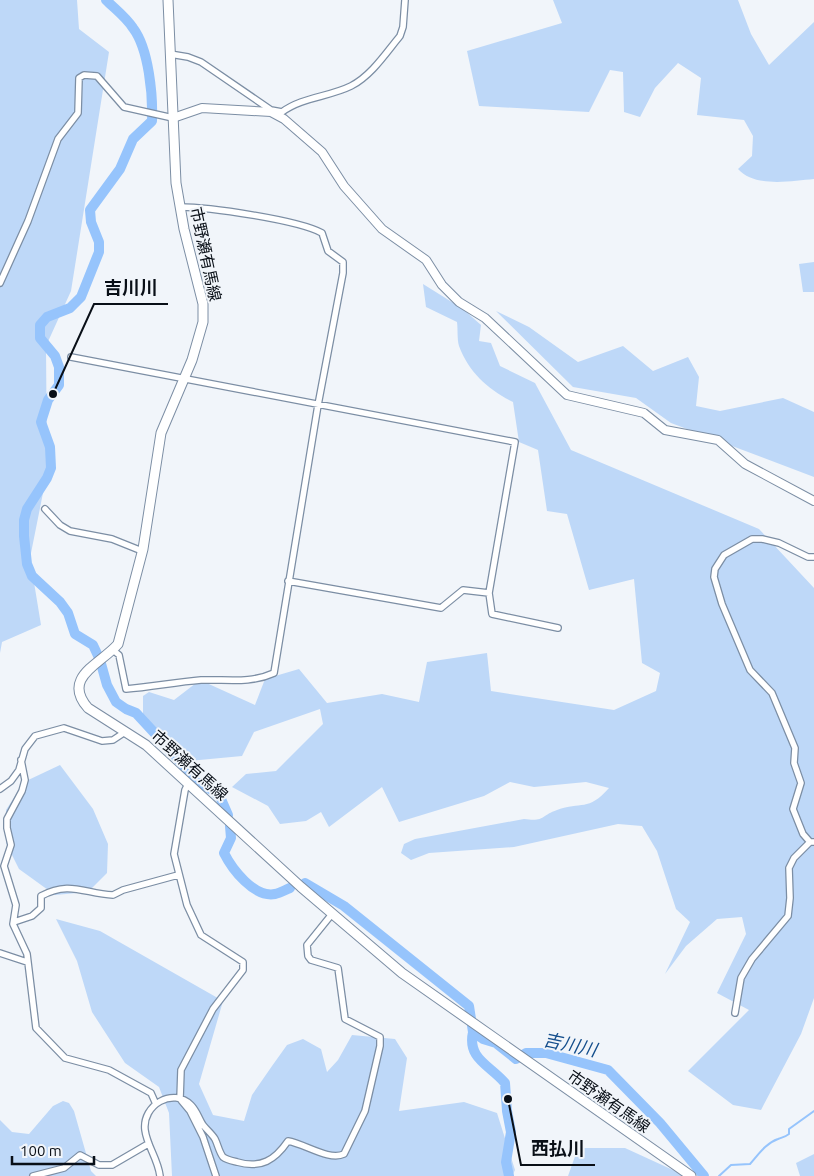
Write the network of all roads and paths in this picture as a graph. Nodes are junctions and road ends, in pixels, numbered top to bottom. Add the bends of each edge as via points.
1 (168, 0) edge
2 (405, 0) edge
3 (170, 54) junction
4 (271, 111) junction
5 (170, 117) junction
6 (180, 207) junction
7 (0, 283) edge
8 (71, 357) dead end
9 (183, 380) junction
10 (318, 405) junction
11 (814, 501) edge
12 (45, 509) dead end
13 (142, 551) junction
14 (814, 557) edge
15 (288, 581) junction
16 (489, 593) junction
17 (558, 628) dead end
18 (112, 651) junction
19 (125, 732) junction
20 (21, 760) junction
21 (188, 784) junction
22 (0, 789) edge
23 (812, 842) edge
24 (178, 875) junction
25 (332, 914) junction
26 (14, 922) junction
27 (0, 953) edge
28 (27, 962) junction
29 (735, 1013) dead end
30 (180, 1099) junction
31 (156, 1102) junction
32 (148, 1144) junction
33 (33, 1176) edge
34 (160, 1176) edge
35 (216, 1176) edge
36 (690, 1176) edge

1 - 3 main road, 市野瀬有馬線
2 - 4 street via 400,36 360,81 338,92 297,103 282,112
3 - 4 street via 201,62
3 - 5 main road, 市野瀬有馬線
4 - 5 street via 202,108
4 - 11 street via 322,152 344,186 382,229 426,260 442,285 459,302 484,318 567,395 644,413 665,430 718,440 745,464
5 - 6 main road, 市野瀬有馬線
5 - 7 street via 121,105 96,76 79,78 78,112 58,140 28,221
6 - 9 main road, 市野瀬有馬線 via 203,304 200,339
6 - 10 street via 281,221 316,230 322,233 328,251 343,262 344,273
8 - 9 street
9 - 10 street
9 - 13 main road, 市野瀬有馬線 via 159,441
10 - 15 street
10 - 16 street via 515,442
12 - 13 street via 70,531 112,539
13 - 18 main road, 市野瀬有馬線 via 118,644
14 - 23 street via 780,543 752,539 724,555 714,577 750,670 772,693 795,748 794,763 801,783 793,809 803,834
15 - 16 street via 441,608 463,590
15 - 18 street via 274,673 261,679 200,680 126,689 119,655
16 - 17 street via 492,614
18 - 19 main road, 市野瀬有馬線 via 82,676 78,686 80,700
19 - 20 street via 113,740 102,741 64,728 35,736
19 - 21 main road, 市野瀬有馬線 via 146,745
20 - 22 street via 20,770
20 - 26 street via 25,780 7,819 11,844 4,866 16,905
21 - 24 street via 175,836
21 - 25 main road, 市野瀬有馬線
23 - 29 street via 794,858 789,868 788,916 752,959 741,978
24 - 26 street via 114,895 75,887 49,892 41,896 41,908 32,916
24 - 30 street via 201,936 243,962 243,970 213,1009 188,1055 179,1080
25 - 30 street via 307,945 308,956 311,960 338,968 345,1019 380,1037 364,1111 344,1154 332,1157 288,1141 279,1154 260,1165 241,1164 222,1156 215,1139 192,1106
25 - 36 main road, 市野瀬有馬線 via 402,973
26 - 28 street
27 - 28 street
28 - 31 street via 36,1028 65,1058 108,1070 151,1093
30 - 31 street
30 - 35 street via 203,1137
31 - 32 street via 149,1109 144,1128
32 - 33 street via 112,1165 100,1165 80,1155 64,1168
32 - 34 street via 157,1158

